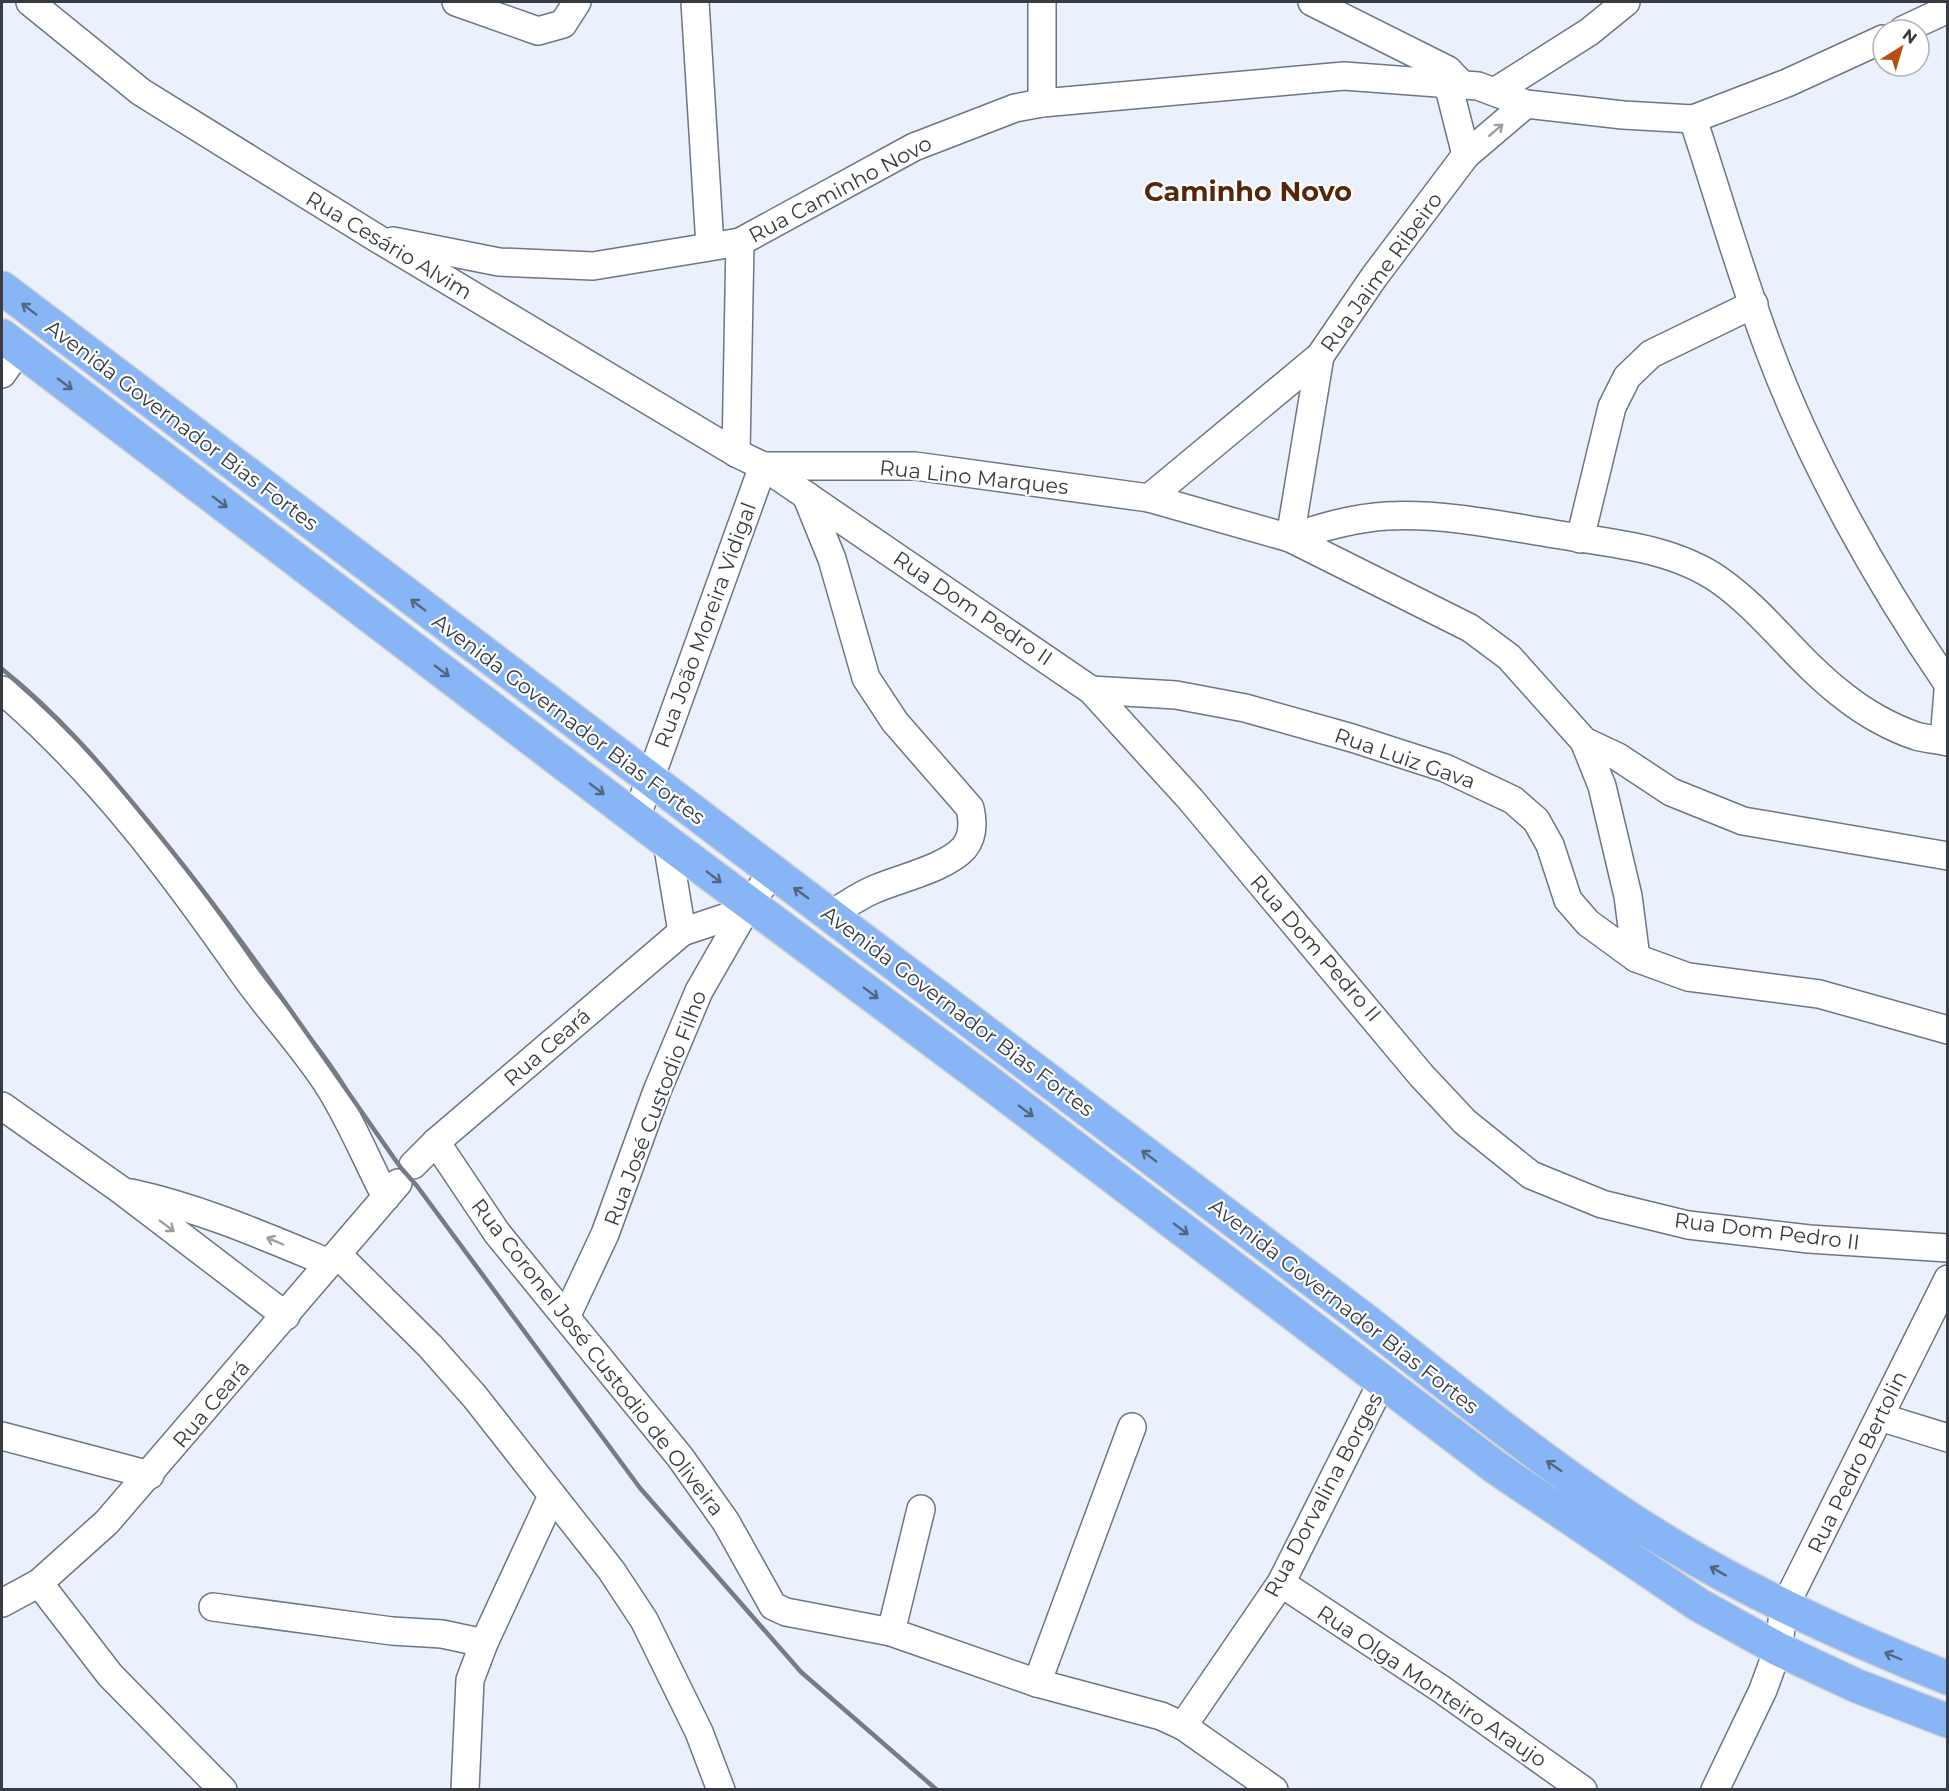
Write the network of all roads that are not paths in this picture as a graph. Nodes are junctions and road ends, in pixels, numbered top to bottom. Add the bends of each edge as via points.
1 (30, 2) edge
2 (456, 2) edge
3 (577, 2) edge
4 (695, 2) edge
5 (1042, 2) edge
6 (1312, 2) edge
7 (1626, 2) edge
8 (1947, 9) edge
9 (1928, 18) edge
10 (1871, 44) edge
11 (1455, 84) junction
12 (1496, 91) junction
13 (1042, 103) junction
14 (1526, 104) junction
15 (1693, 119) junction
16 (1466, 155) junction
17 (375, 237) junction
18 (740, 242) junction
19 (710, 246) junction
20 (2, 288) edge
21 (1754, 304) junction
22 (57, 330) junction
23 (14, 355) edge
24 (1320, 356) junction
25 (736, 453) junction
26 (763, 466) junction
27 (806, 495) junction
28 (1149, 498) junction
29 (295, 511) junction
30 (1290, 538) junction
31 (1580, 539) junction
32 (272, 542) junction
33 (1947, 684) edge
34 (2, 690) edge
35 (1091, 690) junction
36 (1947, 691) edge
37 (1584, 741) junction
38 (1946, 742) edge
39 (649, 780) junction
40 (636, 818) junction
41 (667, 842) junction
42 (1947, 856) edge
43 (772, 872) junction
44 (747, 908) junction
45 (831, 914) junction
46 (682, 932) junction
47 (1636, 958) junction
48 (1947, 1030) edge
49 (1013, 1054) junction
50 (991, 1084) junction
51 (2, 1106) edge
52 (436, 1142) junction
53 (400, 1181) junction
54 (121, 1190) junction
55 (1947, 1248) edge
56 (334, 1259) junction
57 (1947, 1279) edge
58 (567, 1315) junction
59 (286, 1316) junction
60 (1361, 1317) junction
61 (1342, 1351) junction
62 (1382, 1382) junction
63 (1880, 1417) junction
64 (1132, 1427) dead end
65 (2, 1436) edge
66 (1947, 1438) edge
67 (150, 1475) junction
68 (552, 1496) junction
69 (921, 1509) dead end
70 (39, 1583) junction
71 (1281, 1583) junction
72 (4, 1599) edge
73 (213, 1607) dead end
74 (1784, 1608) junction
75 (891, 1632) junction
76 (484, 1643) junction
77 (1778, 1649) junction
78 (1947, 1678) edge
79 (1037, 1683) junction
80 (1947, 1721) edge
81 (1183, 1726) junction
82 (223, 1790) edge
83 (465, 1790) edge
84 (721, 1790) edge
85 (1274, 1790) edge
86 (1583, 1790) edge
87 (1715, 1790) edge

1 - 17 street, Rua Cesário Alvim via 141,92
2 - 3 street via 538,31 562,24
4 - 19 street
5 - 13 street
6 - 11 street via 1448,70
7 - 12 street via 1589,32
8 - 9 street
10 - 15 street via 1787,83
11 - 12 street, Rua Caminho Novo
11 - 13 street, Rua Caminho Novo via 1344,76
11 - 16 street
12 - 14 street, Rua Caminho Novo
13 - 18 street, Rua Caminho Novo via 1015,108 914,147
14 - 15 street, Rua Caminho Novo
16 -> 14 street, Rua Jaime Ribeiro
15 - 21 street
16 - 24 street, Rua Jaime Ribeiro
17 - 19 street, Rua Caminho Novo via 499,262 593,266
17 - 25 street, Rua Cesário Alvim
18 - 19 street, Rua Caminho Novo
18 - 25 street
22 -> 20 main road, Avenida Governador Bias Fortes
21 - 31 street via 1651,354 1627,377 1612,407
21 - 33 street via 1768,348 1840,504 1909,627
22 - 23 main road
22 - 29 main road, Avenida Governador Bias Fortes
23 -> 32 main road, Avenida Governador Bias Fortes
24 - 28 street
24 - 30 street, Rua Jaime Ribeiro
25 - 26 street, Rua Cesário Alvim
26 - 27 street, Rua Dom Pedro II
26 - 28 street, Rua Lino Marques via 915,466
26 - 39 street, Rua João Moreira Vidigal
27 - 35 street, Rua Dom Pedro II
27 - 45 street via 832,559 866,678 904,734 970,808 973,819 965,847 953,857 873,890
28 - 30 street, Rua Lino Marques
29 - 32 main road
39 -> 29 main road, Avenida Governador Bias Fortes
30 - 31 street via 1348,520 1388,516 1496,524
30 - 37 street, Rua Lino Marques via 1470,628 1509,657
31 - 38 street via 1657,552 1717,578 1753,606 1844,697 1916,735
32 -> 40 main road, Avenida Governador Bias Fortes
34 - 53 street via 47,729 108,792 182,885 253,987
35 - 47 street, Rua Luiz Gava via 1176,695 1245,708 1404,754 1486,786 1514,800 1536,820 1550,845 1568,900 1588,923
35 - 55 street, Rua Dom Pedro II via 1191,800 1421,1075 1465,1122 1531,1176 1602,1204 1688,1226
36 - 38 street
37 - 42 street via 1618,756 1671,792 1743,821
37 - 47 street via 1602,786 1628,896
39 - 40 street, Rua João Moreira Vidigal
39 - 43 main road, Avenida Governador Bias Fortes
40 - 41 main road, Avenida Governador Bias Fortes
41 -> 44 main road, Avenida Governador Bias Fortes
41 - 46 street
43 - 44 street
45 -> 43 main road, Avenida Governador Bias Fortes
44 - 46 street, Rua Ceará
44 -> 50 main road, Avenida Governador Bias Fortes
44 - 58 street, Rua José Custodio Filho via 699,991 657,1091 605,1234
45 - 49 main road, Avenida Governador Bias Fortes
46 - 52 street, Rua Ceará
47 - 48 street, Rua Luiz Gava via 1688,977 1820,994
49 - 50 main road
60 -> 49 main road, Avenida Governador Bias Fortes
50 -> 61 main road, Avenida Governador Bias Fortes
51 - 54 street
52 - 53 street, Rua Ceará
52 - 58 street, Rua Coronel José Custodio de Oliveira via 497,1233
53 - 56 street, Rua Ceará
56 -> 54 street via 183,1206
54 -> 59 street
56 - 59 street, Rua Ceará
56 - 68 street via 452,1371
57 - 63 street, Rua Pedro Bertolin
58 - 75 street, Rua Coronel José Custodio de Oliveira via 680,1457 726,1522 773,1606 786,1612
59 - 67 street, Rua Ceará
60 - 61 main road
74 -> 60 main road, Avenida Governador Bias Fortes via 1664,1541 1538,1455
61 - 62 main road, Avenida Governador Bias Fortes
62 - 71 street, Rua Dorvalina Borges
62 - 77 main road, Avenida Governador Bias Fortes via 1593,1535 1699,1605
63 - 66 street
63 - 74 street, Rua Pedro Bertolin
64 - 79 street
65 - 67 street
67 - 70 street, Rua Ceará via 107,1522
68 - 76 street
68 - 84 street via 611,1570 644,1620 699,1732
69 - 75 street
70 - 72 street, Rua Ceará
70 - 82 street via 110,1674
71 - 81 street, Rua Dorvalina Borges
71 - 86 street, Rua Olga Monteiro Araujo via 1441,1689
73 - 76 street
74 - 77 street, Rua Pedro Bertolin
78 -> 74 main road, Avenida Governador Bias Fortes
75 - 79 street, Rua Coronel José Custodio de Oliveira
76 - 83 street via 470,1680
77 - 80 main road, Avenida Governador Bias Fortes via 1857,1686
77 - 87 street, Rua Pedro Bertolin via 1763,1690
79 - 81 street, Rua Coronel José Custodio de Oliveira via 1145,1710
81 - 85 street, Rua Coronel José Custodio de Oliveira

